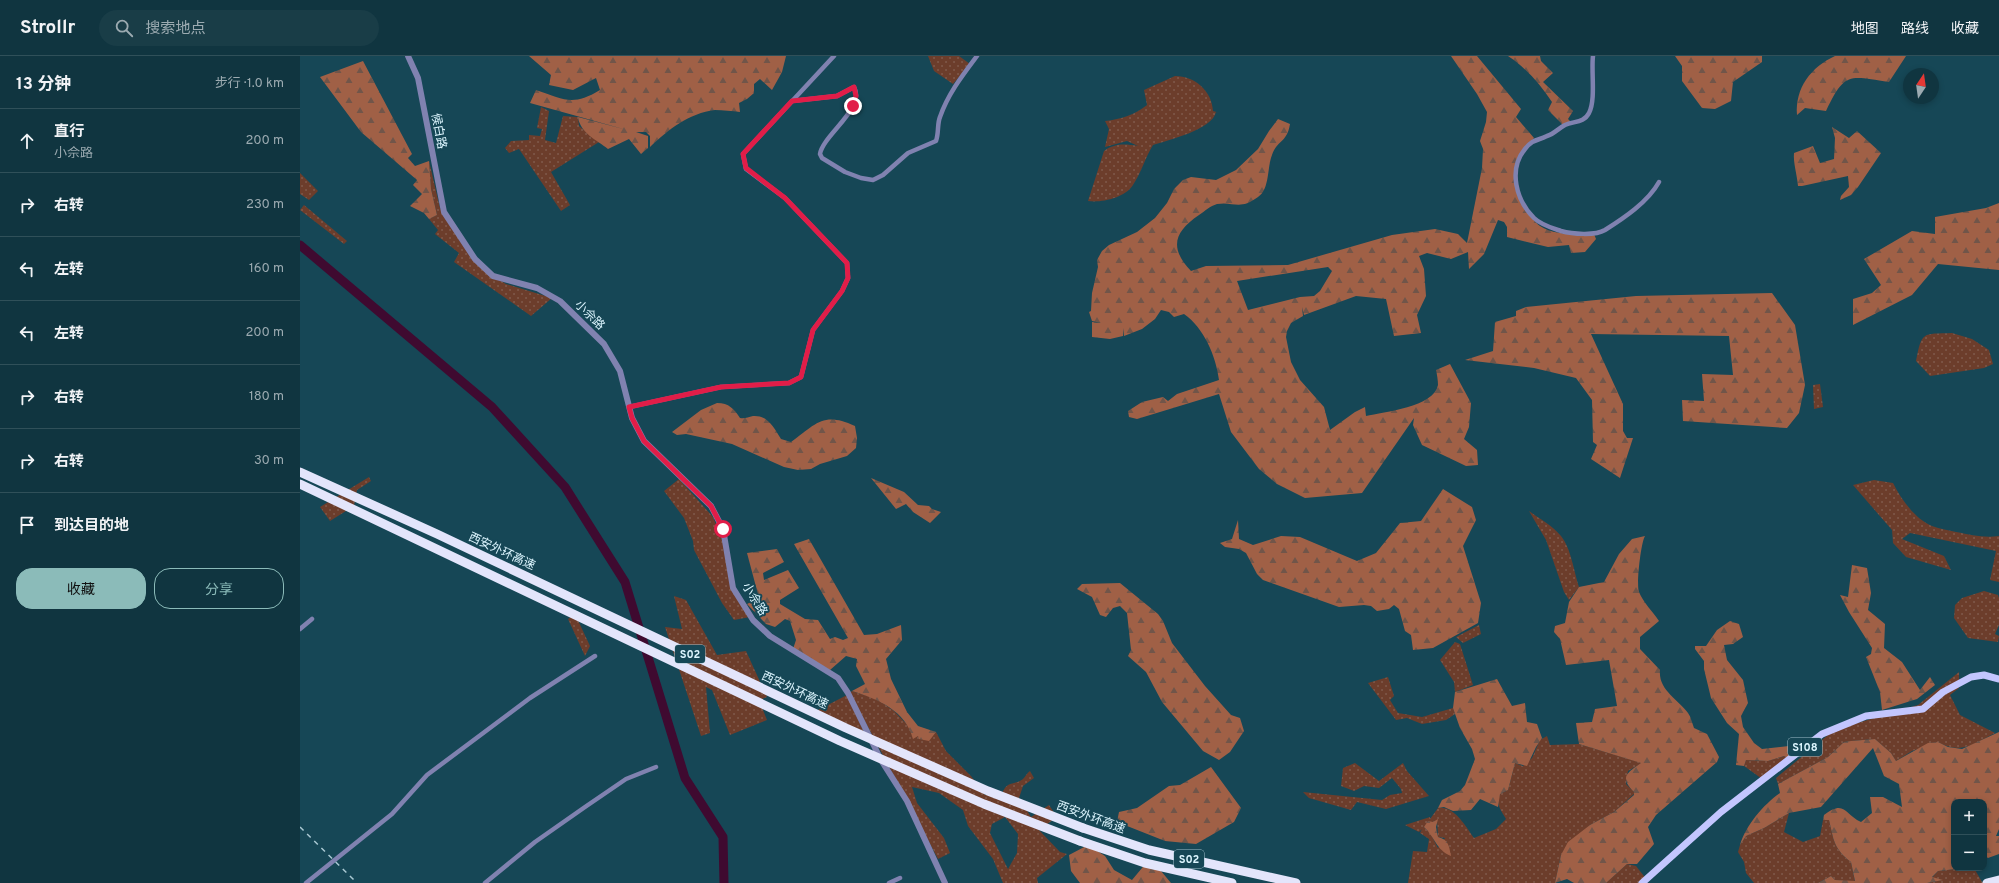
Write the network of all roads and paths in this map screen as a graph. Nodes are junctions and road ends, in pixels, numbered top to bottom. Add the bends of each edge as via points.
1 (408, 56) edge
2 (834, 56) edge
3 (977, 56) edge
4 (1593, 56) edge
5 (792, 101) junction
6 (1660, 182) dead end
7 (444, 212) joint
8 (629, 407) junction
9 (300, 472) edge
10 (300, 484) edge
11 (312, 619) dead end
12 (300, 629) edge
13 (595, 656) dead end
14 (1999, 679) edge
15 (656, 767) dead end
16 (900, 878) dead end
17 (1999, 880) edge
18 (306, 883) edge
19 (485, 883) edge
20 (889, 883) edge
21 (945, 883) edge
22 (1232, 883) edge
23 (1296, 883) edge
24 (1642, 883) edge
25 (1987, 883) edge

1 - 7 street, 候白路 via 418,78
2 - 5 street
3 - 5 street via 951,90 939,119 936,141 908,153 883,175 873,180 845,172 822,158 820,154 823,144 853,106 856,96 854,87 837,96
4 - 6 street via 1589,113 1580,121 1534,140 1524,150 1516,170 1517,189 1521,201 1534,218 1547,226 1568,233 1601,233 1642,202
5 - 8 street via 743,154 746,168 785,198 847,263 848,278 842,291 813,330 801,377 789,383 721,387
7 - 8 street, 小佘路 via 475,259 493,276 537,288 560,301 604,344 620,370
8 - 21 street, 小佘路 via 644,441 711,506 723,529 733,588 753,620 770,636 838,678 848,693 881,760 908,801
9 - 23 highway, 西安外环高速 / S02, bridge via 437,534 846,728 988,791 1083,828 1149,850
10 - 22 highway, 西安外环高速 / S02, bridge via 840,741 984,804 1145,863
11 - 12 street
13 - 18 street via 530,698 427,775 392,814
14 - 24 main road, S108 via 1984,675 1971,677 1943,692 1923,709 1866,716 1822,734 1721,812
15 - 19 street via 626,779 580,810 535,842
16 - 20 street
17 - 25 highway

